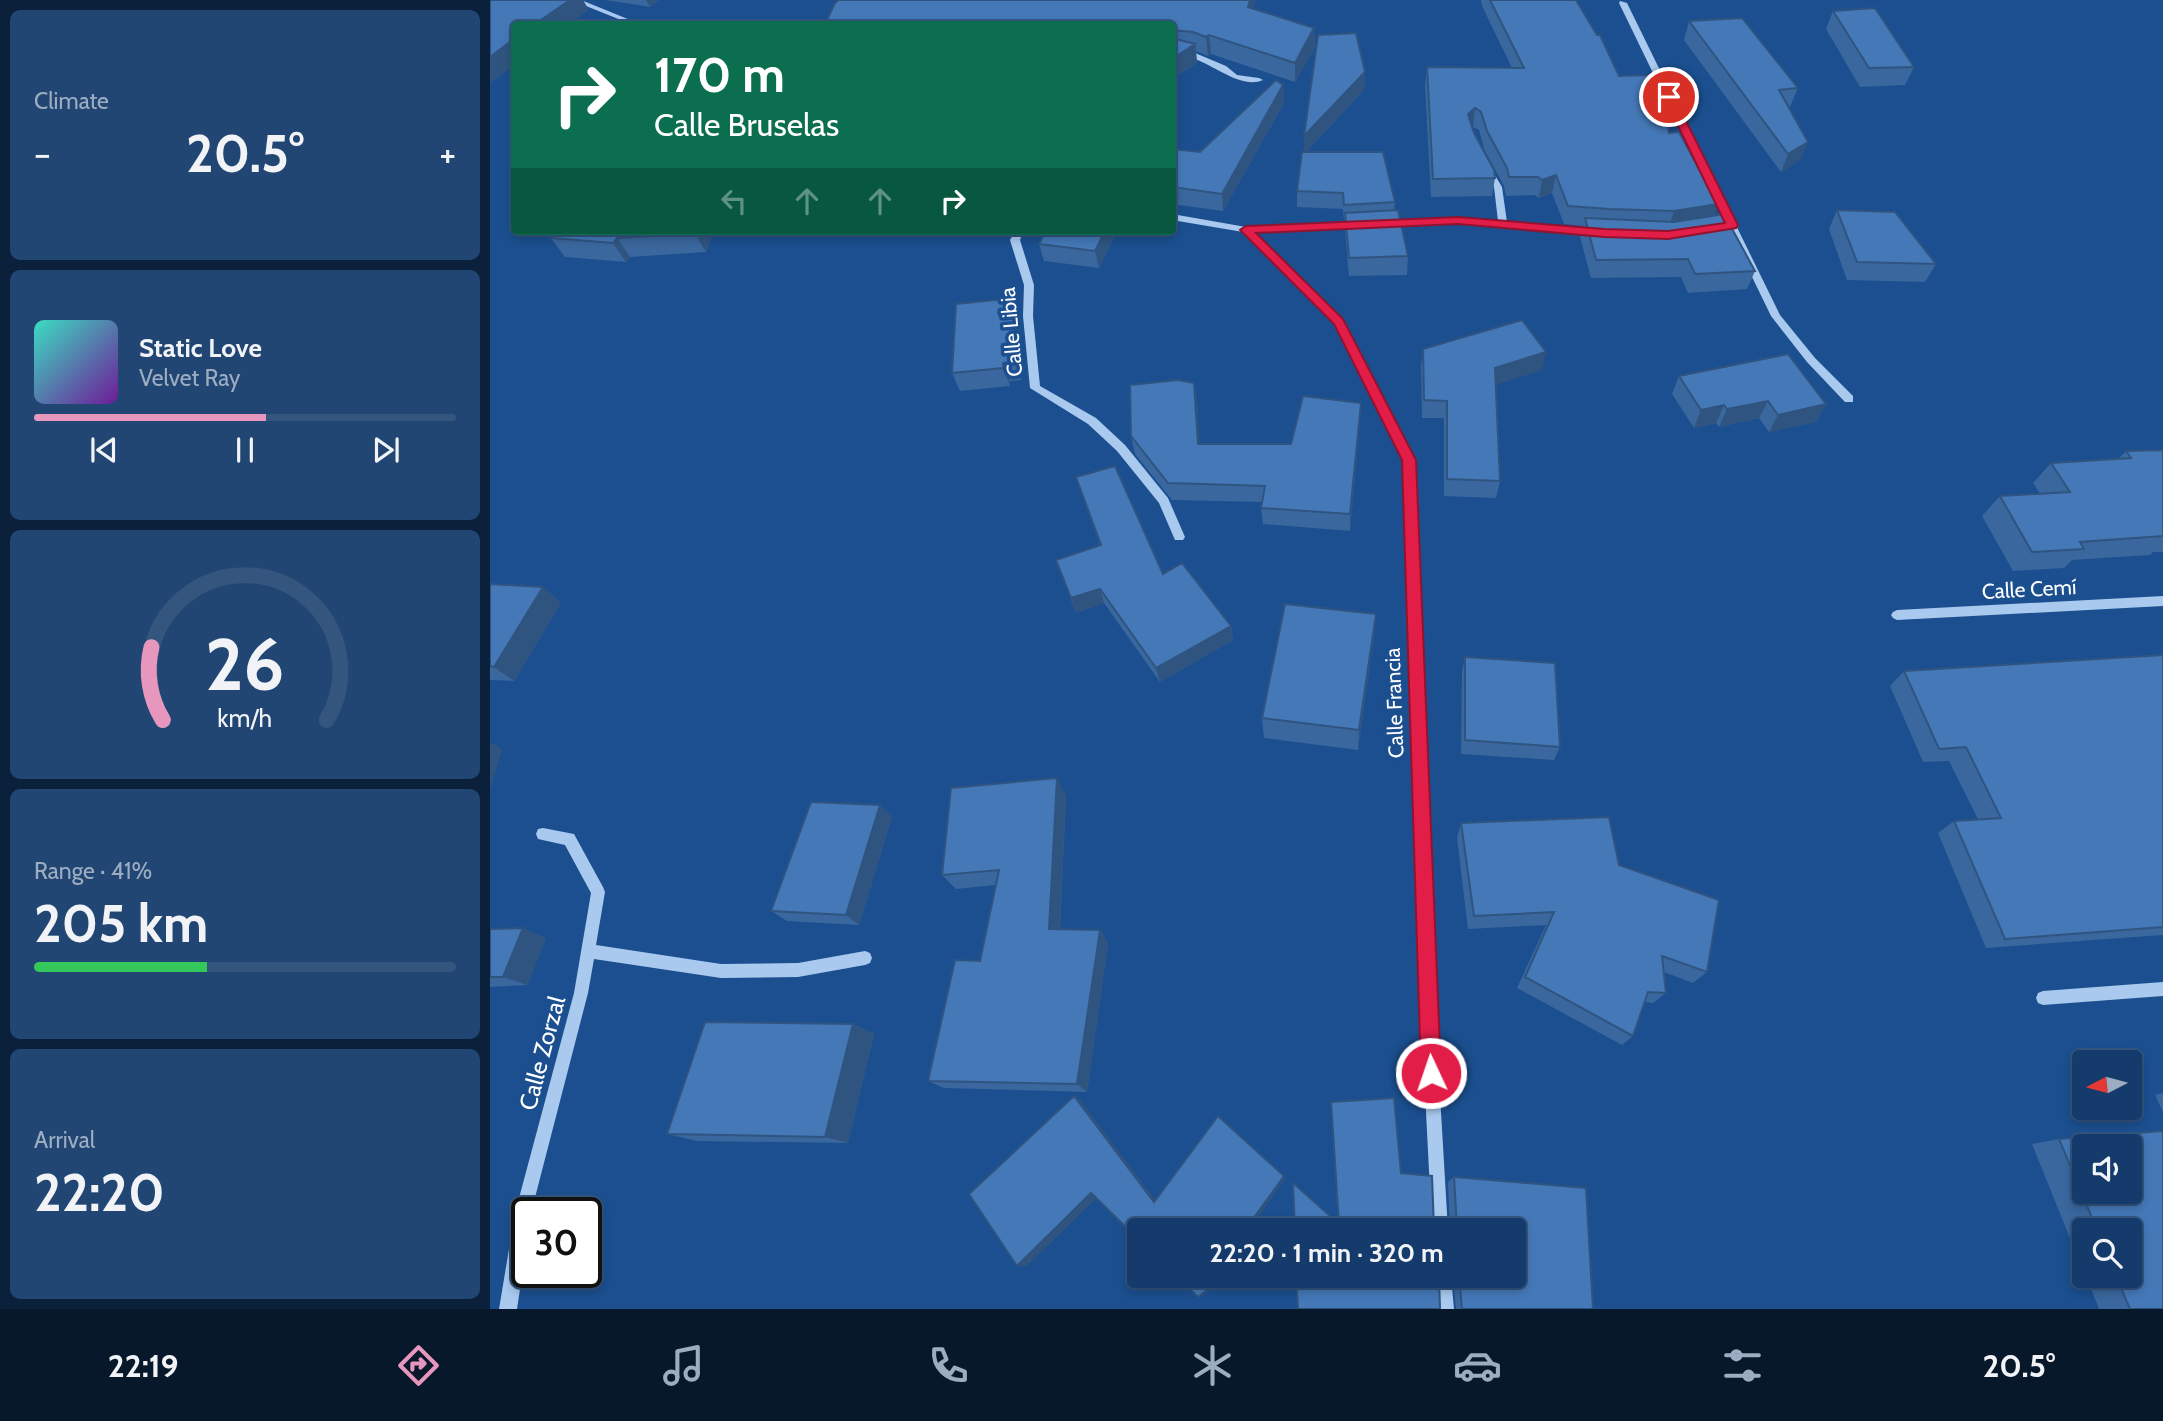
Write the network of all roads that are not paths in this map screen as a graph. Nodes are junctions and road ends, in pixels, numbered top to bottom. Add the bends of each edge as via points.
1 (575, 0) edge
2 (1623, 3) dead end
3 (628, 21) edge
4 (1176, 53) edge
5 (1259, 80) dead end
6 (1482, 158) edge
7 (1176, 218) edge
8 (1378, 224) edge
9 (1365, 225) edge
10 (1503, 225) junction
11 (1732, 225) junction
12 (1719, 227) edge
13 (1246, 230) junction
14 (1604, 233) edge
15 (1017, 235) edge
16 (1849, 399) dead end
17 (1179, 537) dead end
18 (2163, 601) edge
19 (1897, 615) dead end
20 (543, 834) dead end
21 (589, 951) junction
22 (865, 958) dead end
23 (2163, 989) edge
24 (2043, 998) dead end
25 (1439, 1218) edge
26 (1444, 1288) edge
27 (508, 1309) edge
28 (1445, 1309) edge

1 - 3 street
2 - 11 street
4 - 5 street via 1192,55 1235,77
6 - 10 street via 1498,187
7 - 13 street
8 - 10 street via 1458,221
9 - 13 street
10 - 14 street
11 - 12 street
11 - 16 street via 1776,316
13 - 25 street, Calle Francia via 1339,321 1409,460
15 - 17 street, Calle Libia via 1029,285 1035,388 1092,421 1121,448 1164,501
18 - 19 street, Calle Cemí
20 - 21 street, Calle Zorzal via 569,839 598,891
21 - 22 street via 721,971 798,970
21 - 27 street, Calle Zorzal via 523,1213
23 - 24 street
26 - 28 street

